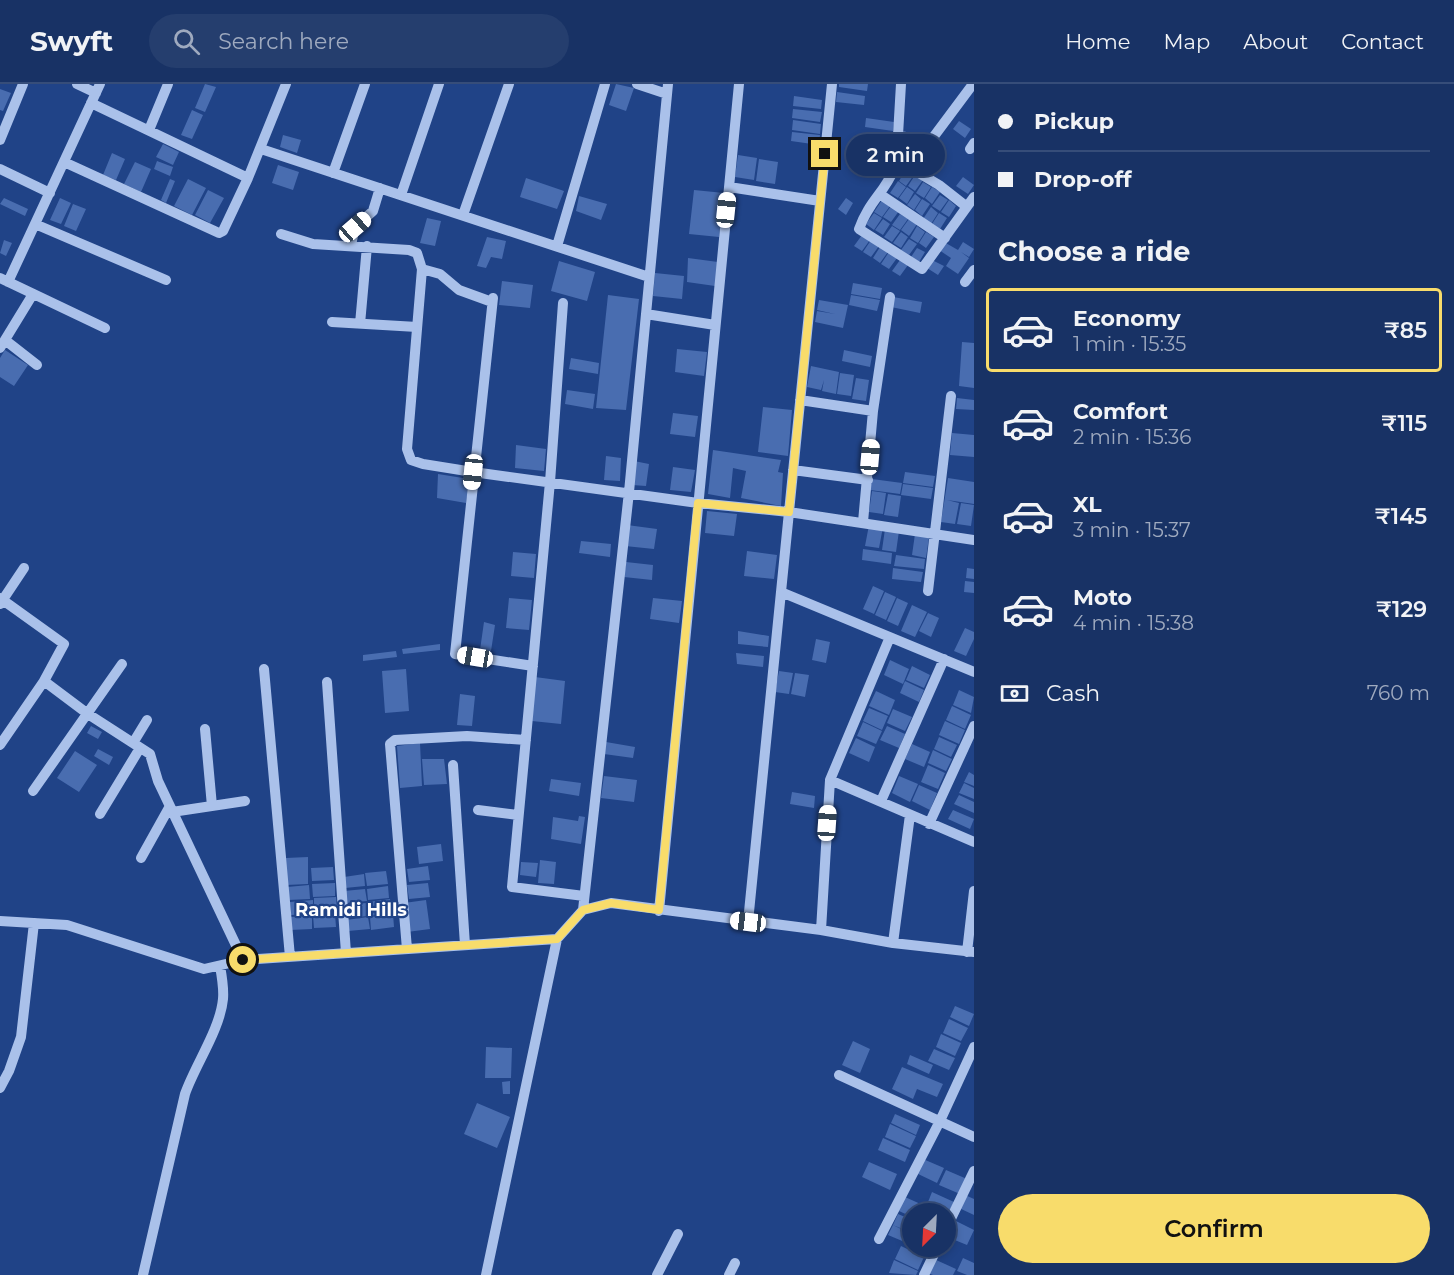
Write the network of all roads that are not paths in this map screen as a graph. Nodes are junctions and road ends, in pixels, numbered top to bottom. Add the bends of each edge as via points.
1 (23, 84) edge
2 (77, 84) edge
3 (168, 84) edge
4 (286, 84) edge
5 (365, 84) edge
6 (439, 84) edge
7 (509, 84) edge
8 (605, 84) edge
9 (636, 84) edge
10 (739, 84) edge
11 (832, 84) edge
12 (901, 84) edge
13 (973, 84) edge
14 (667, 89) edge
15 (96, 93) edge
16 (149, 130) junction
17 (898, 135) junction
18 (0, 140) edge
19 (261, 149) junction
20 (897, 160) junction
21 (64, 162) junction
22 (0, 169) edge
23 (333, 173) junction
24 (249, 178) junction
25 (729, 187) junction
26 (380, 188) junction
27 (50, 193) junction
28 (401, 195) junction
29 (880, 195) junction
30 (974, 197) edge
31 (820, 201) junction
32 (967, 207) junction
33 (463, 215) junction
34 (35, 224) junction
35 (281, 234) dead end
36 (945, 238) junction
37 (351, 246) junction
38 (368, 246) junction
39 (557, 246) junction
40 (422, 268) junction
41 (974, 270) edge
42 (649, 276) junction
43 (4, 280) edge
44 (166, 280) dead end
45 (965, 282) dead end
46 (33, 294) junction
47 (891, 297) dead end
48 (563, 303) dead end
49 (646, 314) junction
50 (332, 322) dead end
51 (360, 324) junction
52 (715, 325) junction
53 (417, 327) junction
54 (105, 328) dead end
55 (2, 344) edge
56 (38, 365) dead end
57 (951, 396) dead end
58 (800, 400) junction
59 (873, 411) junction
60 (793, 470) junction
61 (473, 472) junction
62 (868, 480) junction
63 (550, 482) junction
64 (629, 492) junction
65 (698, 503) junction
66 (789, 512) junction
67 (863, 522) junction
68 (934, 533) junction
69 (974, 540) edge
70 (24, 568) dead end
71 (928, 591) dead end
72 (781, 592) junction
73 (1, 600) edge
74 (890, 637) junction
75 (944, 659) junction
76 (122, 664) dead end
77 (532, 666) junction
78 (264, 669) dead end
79 (974, 672) edge
80 (44, 681) junction
81 (327, 682) dead end
82 (88, 714) junction
83 (147, 720) dead end
84 (974, 726) edge
85 (205, 729) dead end
86 (526, 740) junction
87 (0, 745) edge
88 (136, 746) junction
89 (453, 765) dead end
90 (830, 780) junction
91 (33, 791) dead end
92 (245, 801) dead end
93 (881, 801) junction
94 (212, 806) junction
95 (171, 809) junction
96 (478, 810) dead end
97 (100, 814) dead end
98 (518, 814) junction
99 (910, 815) junction
100 (929, 824) junction
101 (974, 842) edge
102 (141, 858) dead end
103 (974, 891) edge
104 (584, 896) junction
105 (583, 910) junction
106 (659, 910) junction
107 (0, 921) edge
108 (748, 922) junction
109 (34, 924) junction
110 (821, 930) junction
111 (557, 939) junction
112 (893, 943) junction
113 (465, 945) junction
114 (407, 949) junction
115 (970, 952) edge
116 (346, 953) junction
117 (290, 957) junction
118 (243, 960) junction
119 (220, 966) junction
120 (974, 1047) edge
121 (839, 1075) dead end
122 (0, 1088) edge
123 (940, 1121) junction
124 (974, 1137) edge
125 (974, 1171) edge
126 (956, 1208) edge
127 (678, 1234) dead end
128 (879, 1239) dead end
129 (933, 1257) edge
130 (735, 1263) dead end
131 (143, 1275) edge
132 (486, 1275) edge
133 (657, 1275) edge
134 (729, 1275) edge
135 (924, 1275) edge

1 - 18 street
2 - 15 street
3 - 16 street
4 - 19 street
5 - 23 street
6 - 28 street
7 - 33 street
8 - 39 street
9 - 14 street
10 - 25 street
11 - 31 street
12 - 17 street
13 - 17 street via 929,143
14 - 42 street
15 - 16 street
15 - 21 street
16 - 24 street
17 - 20 street
19 - 23 street
19 - 24 street
20 - 29 street
20 - 32 street
21 - 24 street via 219,233
21 - 27 street
22 - 27 street
23 - 26 street
25 - 31 street
25 - 52 street
26 - 28 street
26 - 37 street via 372,212 355,227
27 - 34 street
28 - 33 street
29 - 36 street
29 - 36 street via 864,216 860,229 922,269
30 - 32 street
31 - 58 street
32 - 36 street
33 - 39 street
34 - 43 street
34 - 44 street
35 - 37 street via 313,244
37 - 38 street
38 - 40 street via 409,250 417,254
38 - 51 street
39 - 42 street
40 - 53 street
40 - 61 street via 440,274 459,290 493,300
41 - 45 street
42 - 49 street
43 - 46 street
46 - 54 street
46 - 55 street
47 - 59 street
48 - 63 street
49 - 52 street
49 - 64 street
50 - 51 street
51 - 53 street
52 - 65 street
53 - 61 street via 407,449 411,460
55 - 56 street
57 - 68 street
58 - 59 street
58 - 60 street
59 - 62 street
60 - 62 street
60 - 66 street
61 - 63 street
61 - 77 street via 455,654
62 - 67 street
63 - 64 street
63 - 77 street
64 - 65 street
64 - 104 street
65 - 66 street
65 - 106 street
66 - 67 street
66 - 72 street
67 - 68 street
68 - 69 street
68 - 71 street
70 - 73 street
72 - 74 street
72 - 108 street
73 - 80 street via 64,644
74 - 75 street
74 - 90 street
75 - 79 street
75 - 93 street
76 - 82 street
77 - 86 street
78 - 117 street
80 - 82 street
80 - 87 street
81 - 116 street
82 - 88 street
82 - 91 street
83 - 88 street
84 - 100 street
85 - 94 street
86 - 98 street
86 - 114 street via 467,736 395,740 390,744
88 - 95 street via 150,754
88 - 97 street
89 - 113 street
90 - 93 street
90 - 110 street
92 - 94 street
93 - 99 street
94 - 95 street
95 - 102 street
95 - 118 street
96 - 98 street
98 - 104 street via 512,887
99 - 100 street
99 - 112 street
100 - 101 street
103 - 115 street
104 - 105 street
105 - 106 street via 611,903
105 - 111 street
106 - 108 street
107 - 109 street
108 - 110 street
109 - 119 street via 67,925 204,969
109 - 122 street via 21,1037
110 - 112 street
111 - 113 street
111 - 132 street
112 - 115 street
113 - 114 street
114 - 116 street
116 - 117 street
117 - 118 street
118 - 119 street
119 - 131 street via 223,1002 185,1094
120 - 123 street
121 - 123 street
123 - 124 street
123 - 128 street
125 - 126 street
127 - 133 street
129 - 135 street
130 - 134 street

